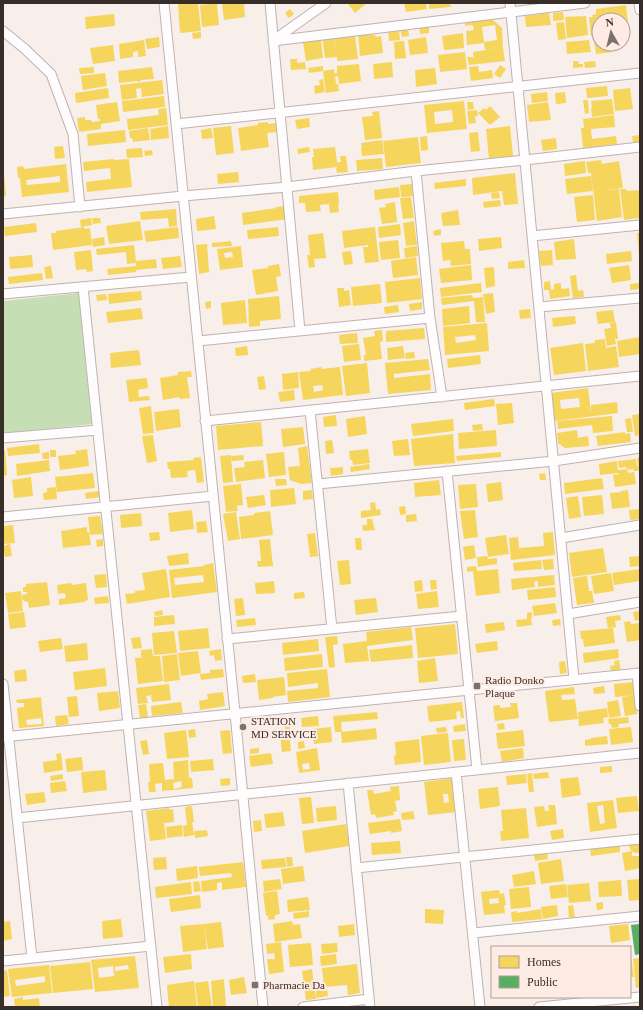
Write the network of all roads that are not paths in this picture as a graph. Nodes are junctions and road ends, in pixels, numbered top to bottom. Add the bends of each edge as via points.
1 (164, 3) edge
2 (270, 3) edge
3 (326, 3) edge
4 (584, 3) edge
5 (639, 3) edge
6 (510, 8) edge
7 (640, 10) edge
8 (3, 31) edge
9 (273, 41) junction
10 (640, 73) edge
11 (518, 86) junction
12 (280, 113) junction
13 (176, 124) junction
14 (640, 147) edge
15 (525, 160) junction
16 (416, 171) junction
17 (287, 187) junction
18 (183, 196) junction
19 (80, 207) junction
20 (3, 214) edge
21 (640, 225) edge
22 (532, 236) junction
23 (191, 277) junction
24 (83, 287) junction
25 (3, 294) edge
26 (640, 298) edge
27 (539, 307) junction
28 (430, 318) junction
29 (300, 331) junction
30 (198, 341) junction
31 (640, 376) edge
32 (546, 386) junction
33 (442, 397) junction
34 (310, 410) junction
35 (206, 421) junction
36 (98, 430) junction
37 (3, 438) edge
38 (640, 448) edge
39 (554, 461) junction
40 (447, 472) junction
41 (318, 484) junction
42 (213, 496) junction
43 (106, 507) junction
44 (3, 517) edge
45 (640, 525) edge
46 (561, 538) junction
47 (640, 602) edge
48 (568, 614) junction
49 (462, 616) junction
50 (332, 629) junction
51 (227, 639) junction
52 (638, 673) edge
53 (574, 679) junction
54 (3, 684) edge
55 (469, 690) junction
56 (640, 706) edge
57 (235, 713) junction
58 (128, 724) junction
59 (6, 736) edge
60 (640, 753) edge
61 (477, 770) junction
62 (456, 772) junction
63 (348, 783) junction
64 (242, 794) junction
65 (136, 805) junction
66 (17, 818) junction
67 (640, 839) edge
68 (465, 857) junction
69 (356, 868) junction
70 (640, 916) edge
71 (473, 933) junction
72 (151, 946) junction
73 (32, 958) junction
74 (3, 961) edge
75 (630, 998) edge
76 (370, 1003) edge
77 (157, 1007) edge
78 (263, 1007) edge
79 (304, 1007) edge
80 (480, 1007) edge
81 (539, 1007) edge

1 - 13 street
2 - 9 street
3 - 9 street
4 - 6 street
5 - 7 street
6 - 9 street
6 - 11 street
8 - 19 street via 51,74 73,134
9 - 12 street
10 - 11 street
11 - 12 street
11 - 15 street
12 - 13 street
12 - 17 street
13 - 18 street
14 - 15 street
15 - 16 street
15 - 22 street
16 - 17 street
16 - 28 street
17 - 18 street
17 - 29 street
18 - 19 street
18 - 23 street
19 - 20 street
21 - 22 street
22 - 27 street
23 - 24 street
23 - 30 street
24 - 25 street
24 - 36 street
26 - 27 street
27 - 32 street
28 - 29 street
28 - 33 street
29 - 30 street
30 - 35 street
31 - 32 street
32 - 33 street
32 - 39 street
33 - 34 street
34 - 35 street
34 - 41 street
35 - 42 street
36 - 37 street
36 - 43 street
38 - 39 street
39 - 40 street
39 - 46 street
40 - 41 street
40 - 49 street
41 - 50 street
42 - 43 street
42 - 51 street
43 - 44 street
43 - 58 street
45 - 46 street
46 - 48 street
47 - 48 street
48 - 53 street
49 - 50 street
49 - 55 street
50 - 51 street
51 - 57 street
52 - 53 street
52 - 56 street
53 - 55 street
54 - 59 street
55 - 57 street
55 - 61 street
57 - 58 street
57 - 64 street
58 - 59 street
58 - 65 street
59 - 66 street
60 - 61 street
61 - 62 street
62 - 63 street
62 - 68 street
63 - 64 street
63 - 69 street
64 - 65 street
64 - 78 street
65 - 66 street
65 - 72 street
66 - 73 street
67 - 68 street
68 - 69 street
68 - 71 street
69 - 76 street
70 - 71 street
71 - 80 street
72 - 73 street
72 - 77 street
73 - 74 street
75 - 81 street
76 - 79 street

